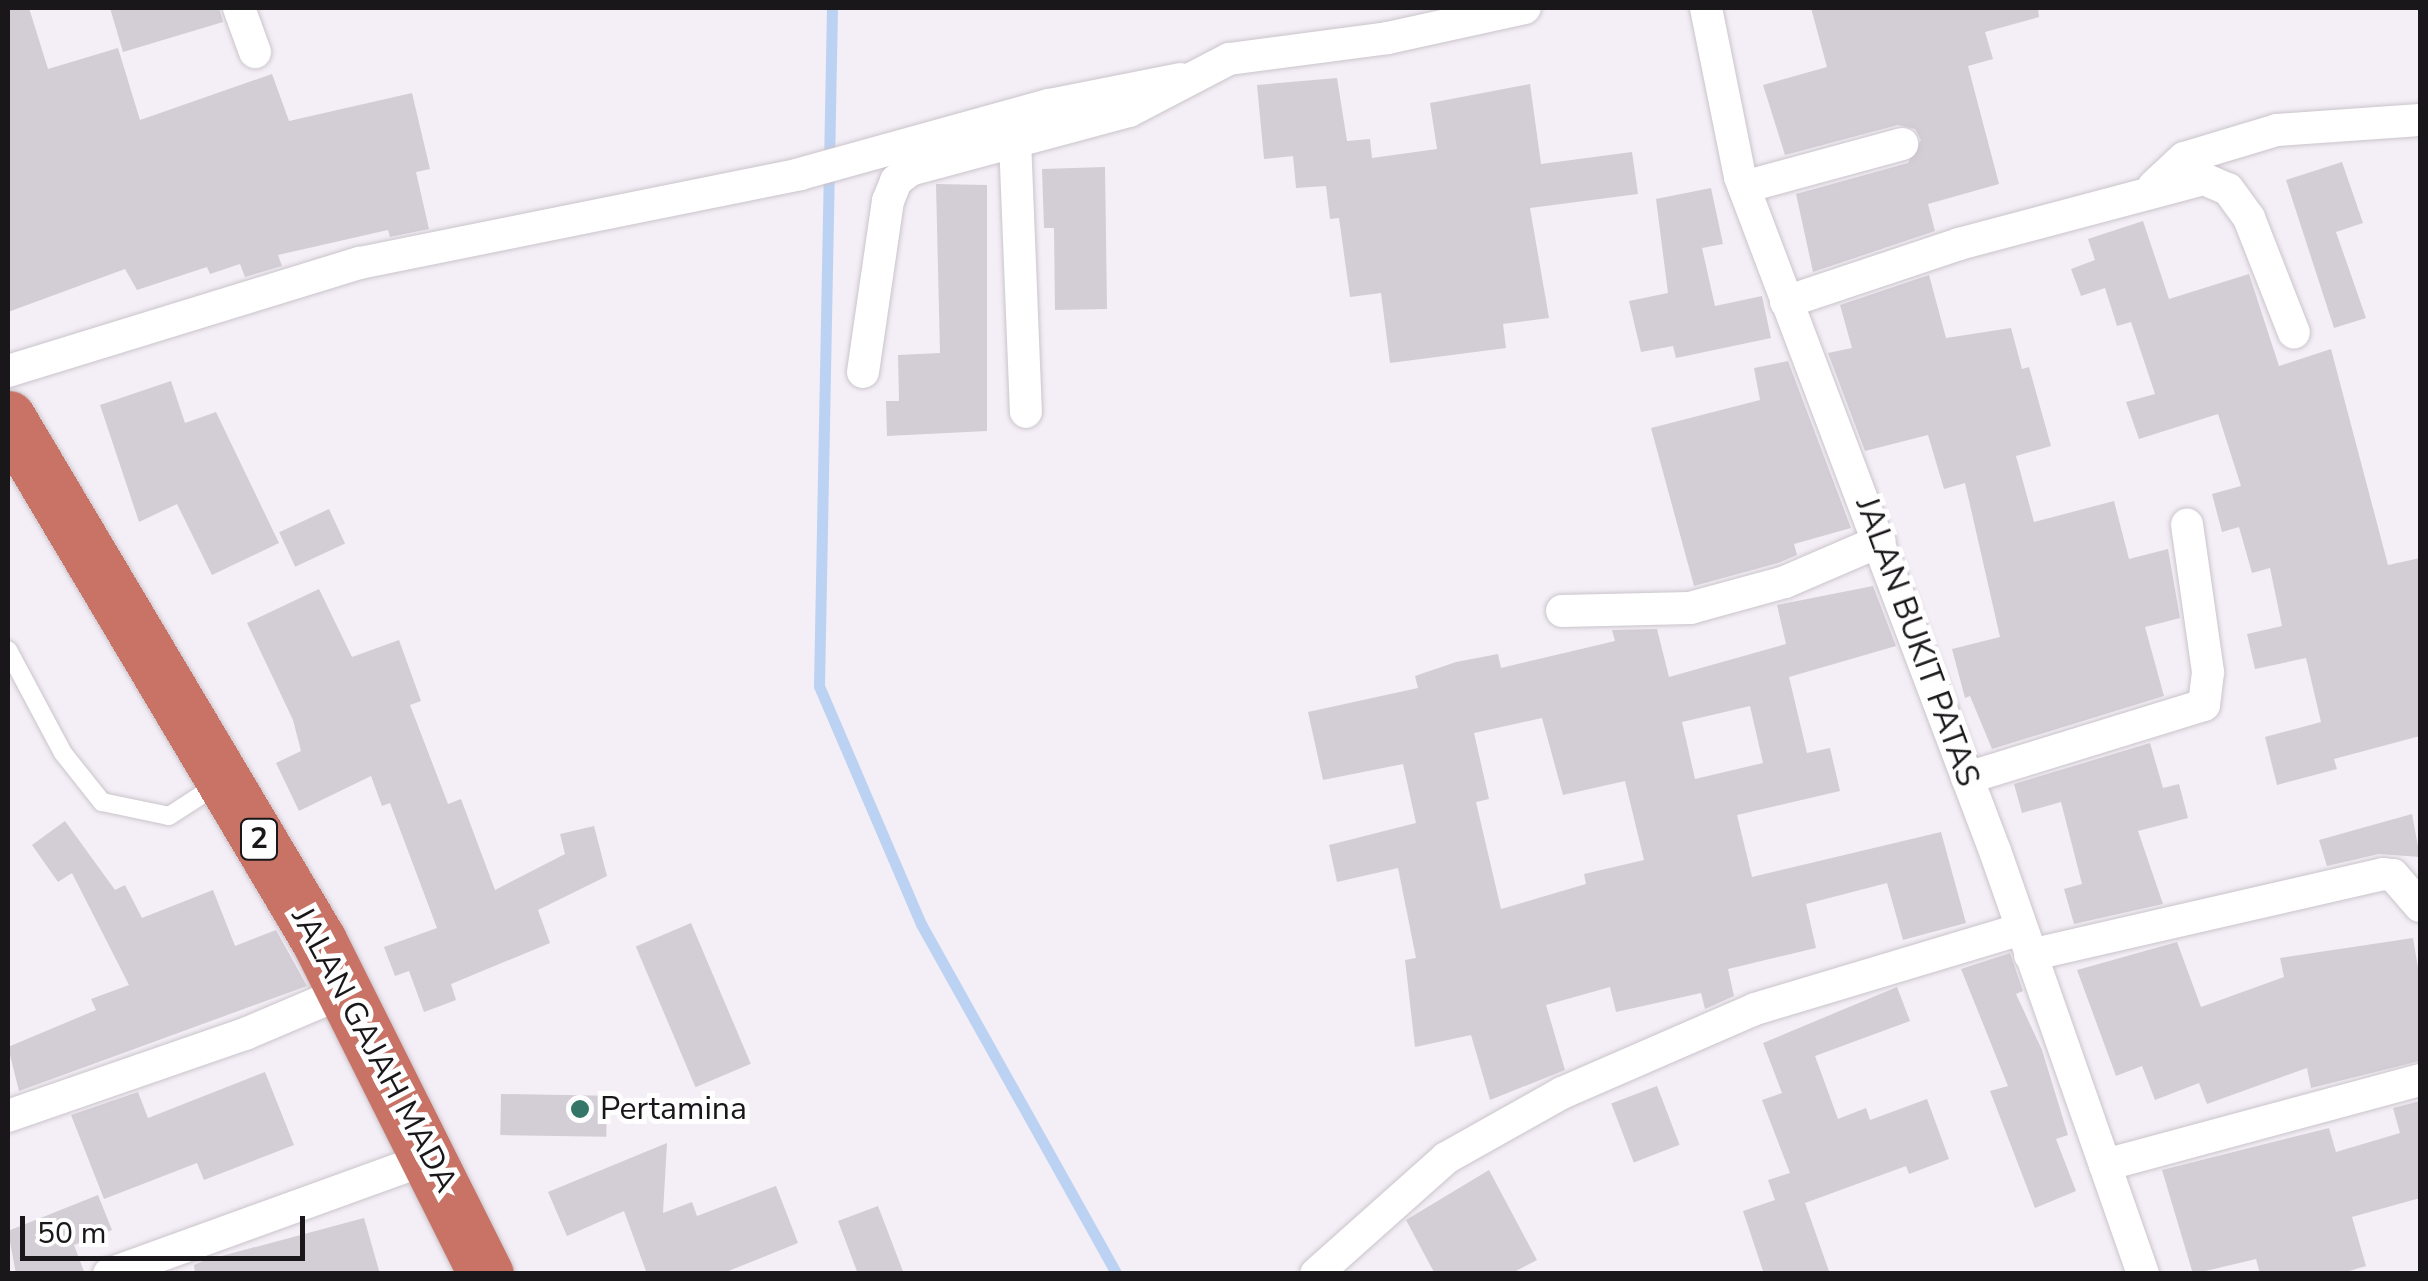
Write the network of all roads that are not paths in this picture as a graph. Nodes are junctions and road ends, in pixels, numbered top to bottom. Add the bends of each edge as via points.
1 (239, 8) edge
2 (1525, 8) edge
3 (1706, 8) edge
4 (256, 52) dead end
5 (1180, 80) junction
6 (2420, 120) edge
7 (1015, 140) junction
8 (1902, 144) dead end
9 (1744, 188) junction
10 (2152, 190) junction
11 (1786, 302) junction
12 (2294, 332) dead end
13 (863, 372) dead end
14 (8, 409) edge
15 (1026, 412) dead end
16 (2186, 524) dead end
17 (1880, 541) junction
18 (1562, 611) dead end
19 (8, 650) edge
20 (226, 778) junction
21 (1968, 778) junction
22 (2420, 906) edge
23 (2026, 942) junction
24 (344, 992) junction
25 (2420, 1080) edge
26 (8, 1116) edge
27 (432, 1158) junction
28 (2104, 1165) junction
29 (108, 1274) edge
30 (486, 1274) edge
31 (1316, 1274) edge
32 (2143, 1274) edge

1 - 4 street
2 - 5 street via 1388,38 1229,59
3 - 9 street, JALAN BUKIT PATAS
5 - 7 street via 1129,112
5 - 14 street via 1048,105 800,174 360,263
6 - 10 street via 2262,134 2184,158
7 - 13 street via 910,170 896,181
7 - 15 street
8 - 9 street
9 - 11 street, JALAN BUKIT PATAS
10 - 11 street
10 - 12 street via 2194,179 2228,189 2258,237
11 - 17 street, JALAN BUKIT PATAS
14 - 20 highway, JALAN GAJAH MADA / 2
16 - 21 street via 2208,672 2204,705
17 - 18 street via 1785,582 1690,608
17 - 21 street, JALAN BUKIT PATAS
19 - 20 lane via 63,754 102,802 169,816
20 - 24 highway, JALAN GAJAH MADA / 2
21 - 23 street, JALAN BUKIT PATAS
22 - 23 street via 2393,875 2383,874
23 - 28 street, JALAN BUKIT PATAS
23 - 31 street via 1755,1009 1562,1093 1446,1158
24 - 26 street via 245,1034
24 - 27 highway, JALAN GAJAH MADA / 2
25 - 28 street
27 - 29 street
27 - 30 highway, JALAN GAJAH MADA / 2
28 - 32 street, JALAN BUKIT PATAS

